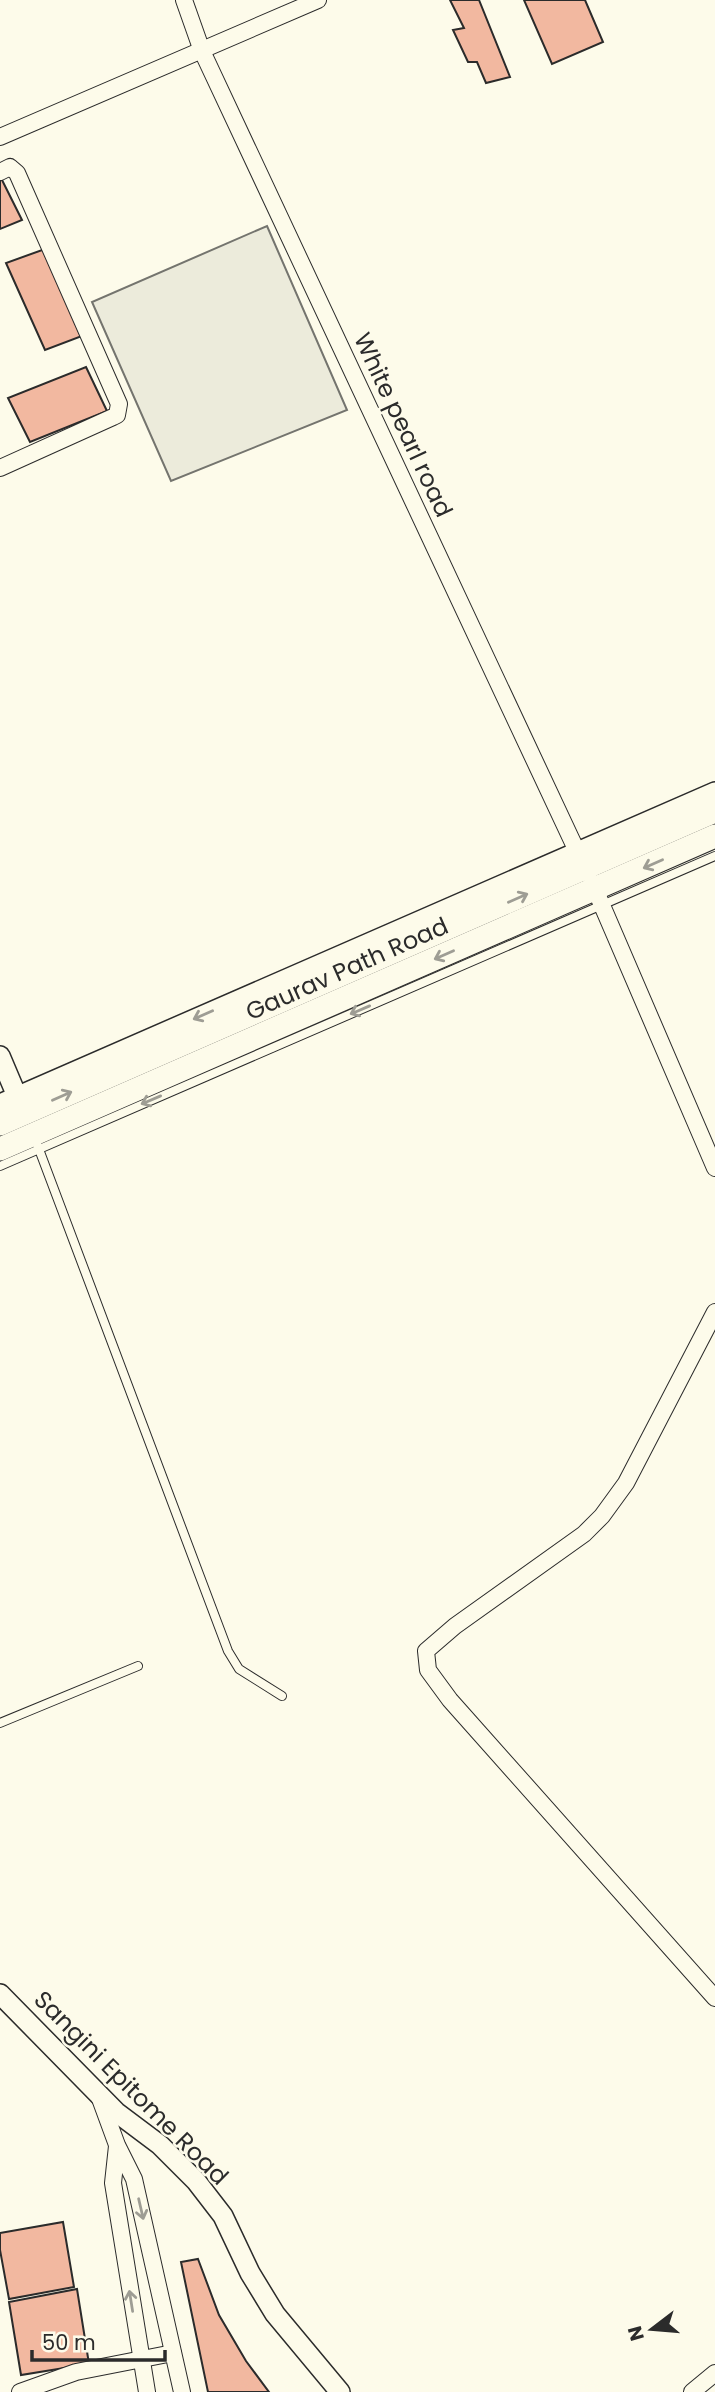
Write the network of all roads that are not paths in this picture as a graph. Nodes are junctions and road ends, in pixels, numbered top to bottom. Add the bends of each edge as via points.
1 (184, 0) edge
2 (318, 0) edge
3 (202, 51) junction
4 (0, 137) edge
5 (0, 172) edge
6 (0, 468) edge
7 (715, 792) edge
8 (715, 811) edge
9 (715, 836) edge
10 (715, 856) edge
11 (581, 860) junction
12 (600, 897) junction
13 (0, 1056) edge
14 (14, 1105) edge
15 (0, 1124) edge
16 (36, 1142) junction
17 (0, 1149) edge
18 (0, 1166) edge
19 (715, 1168) edge
20 (715, 1312) edge
21 (138, 1666) dead end
22 (282, 1696) dead end
23 (0, 1723) edge
24 (0, 1994) edge
25 (715, 1998) edge
26 (98, 2094) junction
27 (117, 2145) junction
28 (173, 2353) junction
29 (141, 2359) junction
30 (715, 2373) edge
31 (20, 2392) edge
32 (147, 2392) edge
33 (182, 2392) edge
34 (341, 2392) edge
35 (692, 2392) edge

1 - 3 street, White pearl road
2 - 3 street
3 - 4 street
3 - 11 street, White pearl road
5 - 6 street via 10,167 17,173 119,404 117,415
7 - 11 street
8 - 11 main road, Gaurav Path Road
9 -> 12 main road, Gaurav Path Road
10 - 12 lane
11 - 12 street
11 - 14 main road, Gaurav Path Road
12 -> 16 main road, Gaurav Path Road
12 - 19 street
13 - 14 street
14 - 15 main road, Gaurav Path Road
14 - 16 street
16 - 17 main road, Gaurav Path Road
16 - 18 lane
16 - 22 lane via 229,1651 239,1668
20 - 25 street via 626,1483 602,1517 426,1651 428,1670 450,1700
21 - 23 lane
24 - 26 street, Sangini Epitome Road
26 - 27 street
26 - 34 street, Sangini Epitome Road via 196,2182 223,2216 275,2314
27 -> 28 street via 134,2179
29 -> 27 street via 113,2183
28 - 29 street
28 - 33 street
29 - 31 street via 76,2372
29 - 32 street
30 - 35 street

